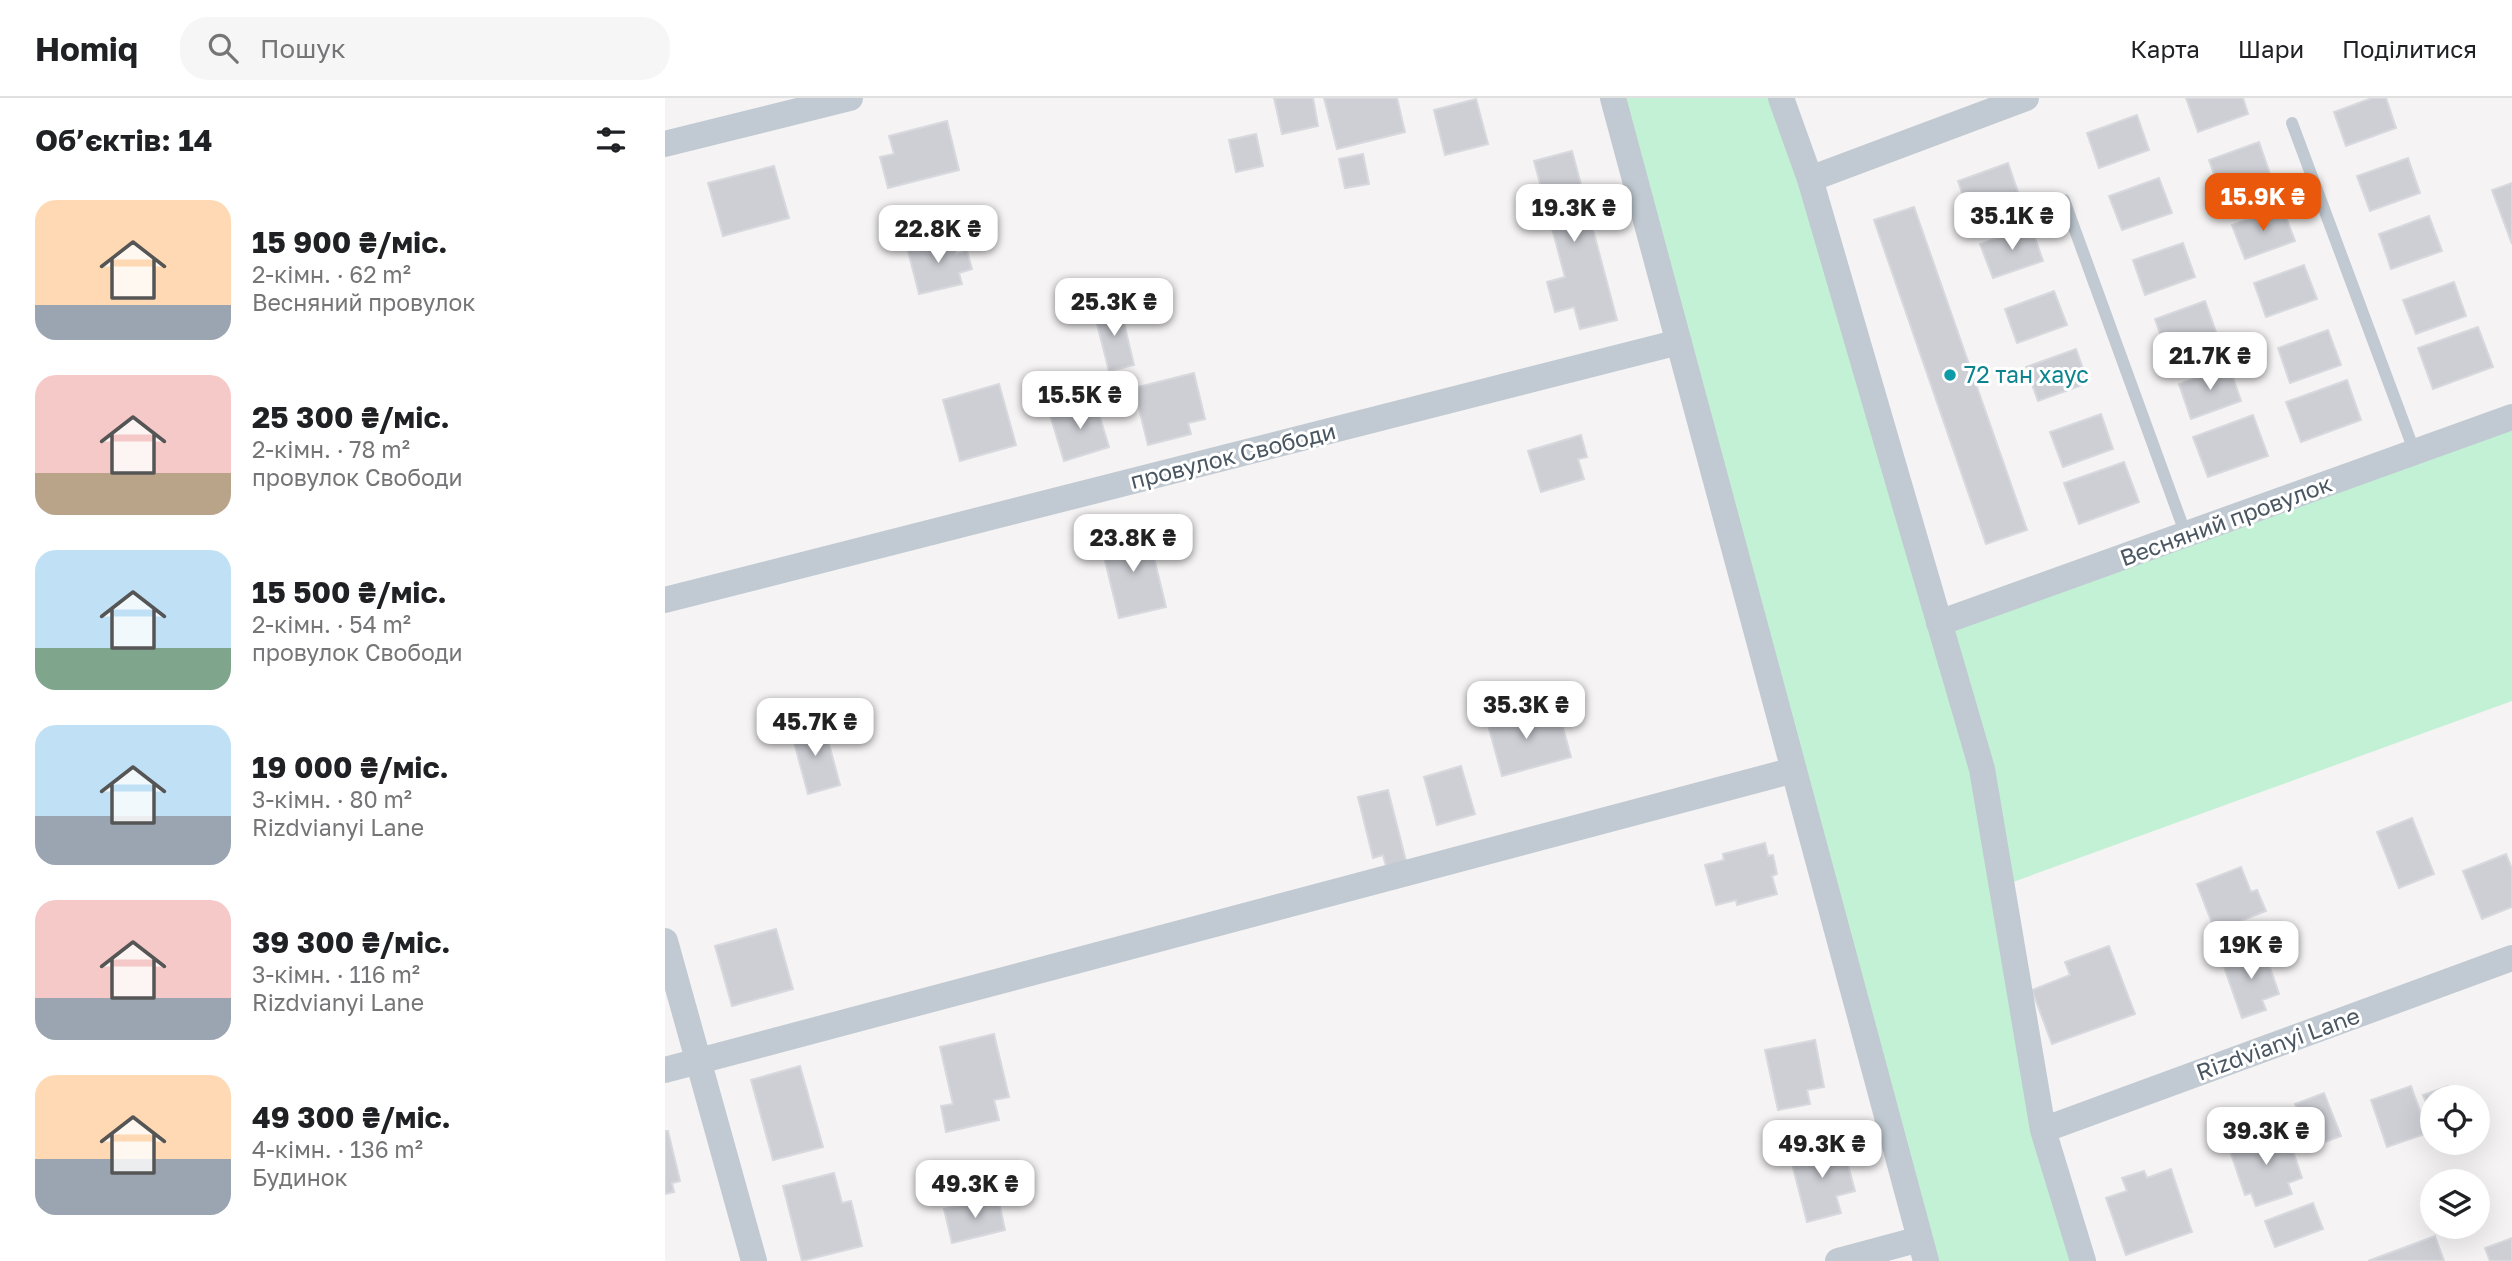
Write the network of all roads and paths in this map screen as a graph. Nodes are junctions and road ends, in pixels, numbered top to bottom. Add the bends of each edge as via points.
1 (850, 98) edge
2 (1613, 98) edge
3 (1781, 98) edge
4 (2026, 98) edge
5 (2292, 123) dead end
6 (665, 144) edge
7 (1810, 179) junction
8 (2064, 200) dead end
9 (1679, 342) junction
10 (2512, 417) edge
11 (2415, 453) junction
12 (2186, 536) junction
13 (665, 600) edge
14 (1939, 623) junction
15 (1794, 770) junction
16 (665, 941) edge
17 (2512, 958) edge
18 (697, 1062) junction
19 (665, 1070) edge
20 (2043, 1130) junction
21 (1923, 1250) edge
22 (754, 1261) edge
23 (1838, 1261) edge
24 (2083, 1261) edge

1 - 6 street
2 - 9 street
3 - 7 street
4 - 7 street
5 - 11 lane
7 - 14 street
8 - 12 lane
9 - 13 street, провулок Свободи
9 - 15 street
10 - 11 street, Весняний провулок
11 - 12 street, Весняний провулок
12 - 14 street, Весняний провулок
14 - 20 street via 1982,769
15 - 18 street
15 - 21 street
16 - 18 street
17 - 20 street, Rizdvianyi Lane
18 - 19 street
18 - 22 street
20 - 24 street
21 - 23 street

